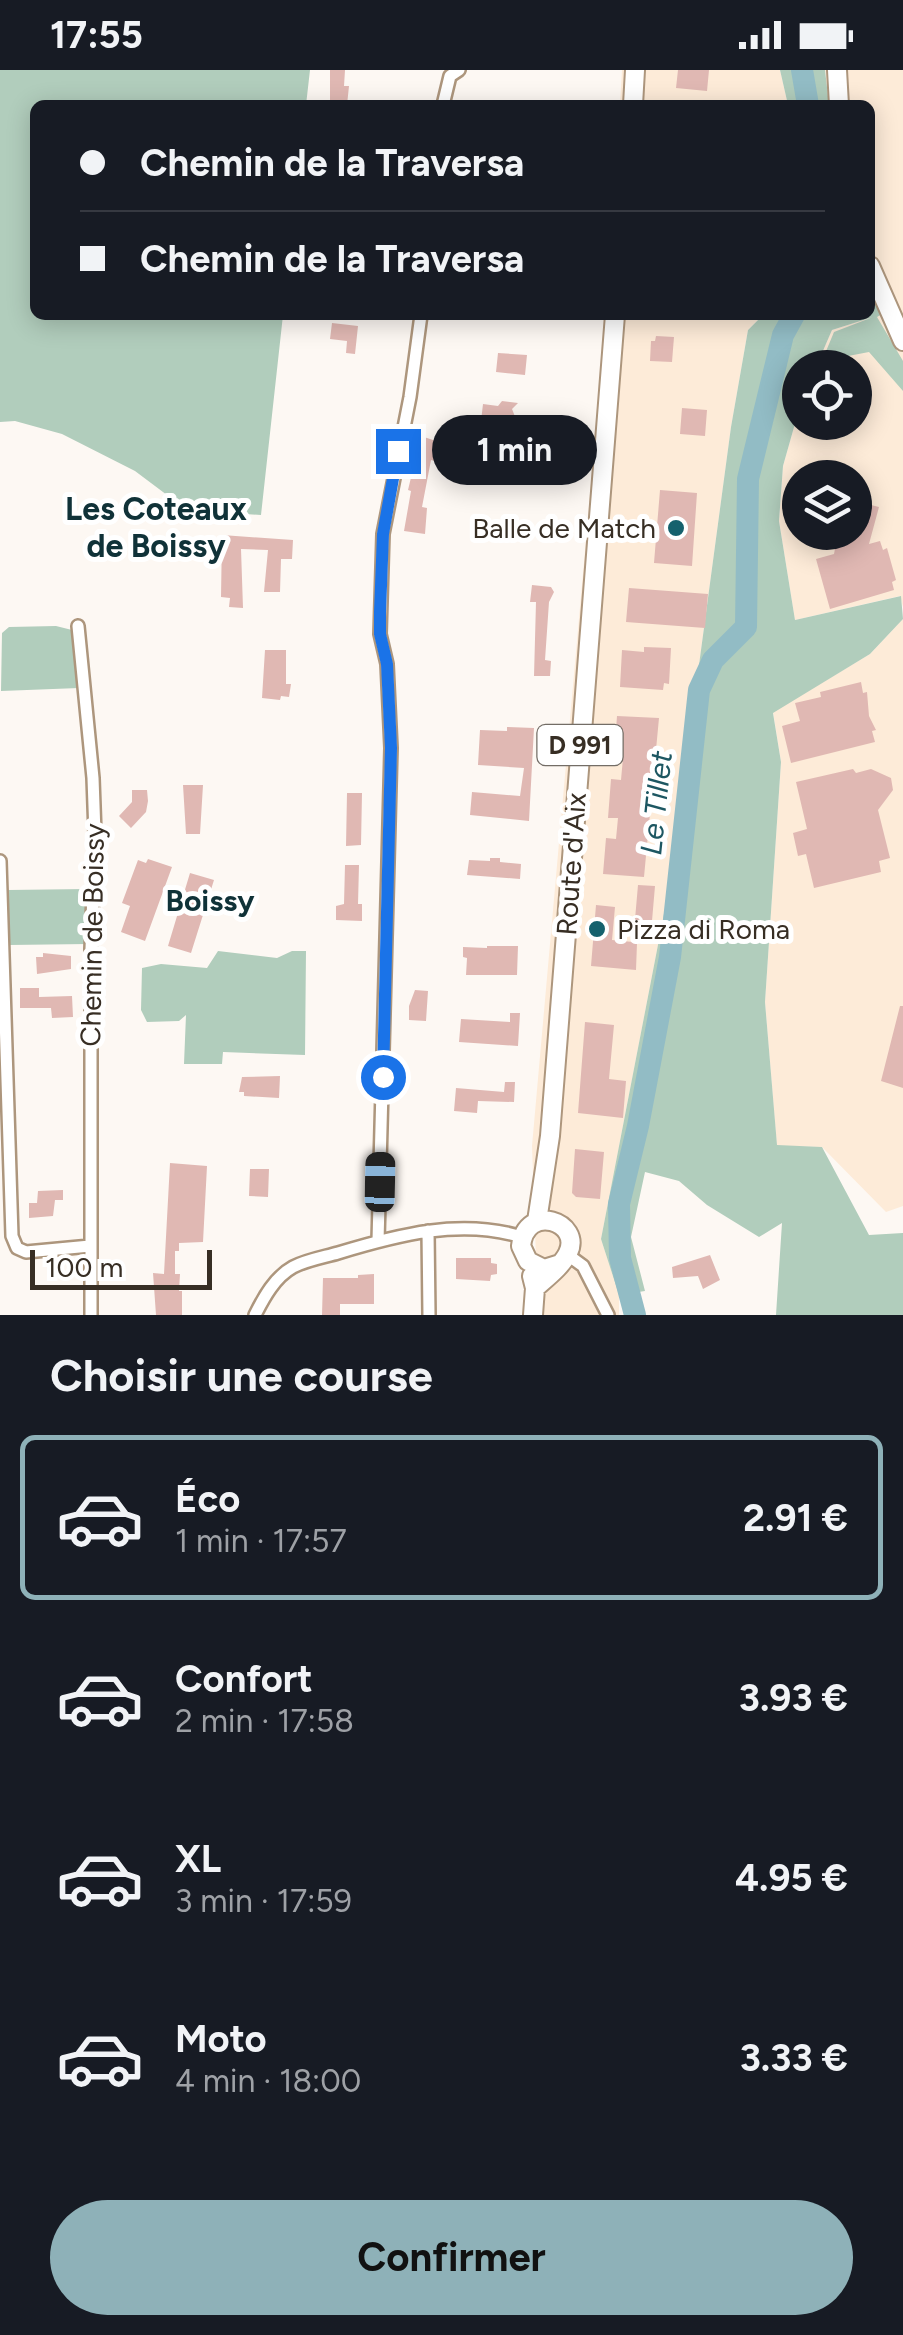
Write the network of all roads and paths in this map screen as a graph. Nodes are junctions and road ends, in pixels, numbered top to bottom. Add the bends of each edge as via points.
1 (459, 70) edge
2 (635, 70) edge
3 (836, 70) edge
4 (444, 100) edge
5 (632, 100) edge
6 (839, 100) edge
7 (875, 277) edge
8 (420, 320) edge
9 (615, 320) edge
10 (903, 340) edge
11 (78, 626) dead end
12 (0, 861) edge
13 (544, 1174) junction
14 (537, 1221) junction
15 (558, 1223) junction
16 (428, 1231) junction
17 (522, 1237) junction
18 (378, 1241) junction
19 (90, 1246) junction
20 (564, 1259) junction
21 (528, 1261) junction
22 (535, 1288) junction
23 (90, 1315) edge
24 (255, 1315) edge
25 (429, 1315) edge
26 (533, 1315) edge
27 (608, 1315) edge

1 - 4 street via 450,76
2 - 5 main road
3 - 6 main road
7 - 10 main road
8 - 18 street via 382,553 380,634 391,748
9 - 13 main road, Route d'Aix / D 991
11 - 19 street, Chemin de Boissy via 95,834
12 - 19 street via 12,1236 26,1252
13 - 14 main road, Route d'Aix / D 991
13 - 15 main road, Route d'Aix / D 991
14 - 15 main road
14 - 17 main road
15 - 20 main road via 568,1234
16 - 17 street via 475,1228
16 - 18 street
16 - 25 street
17 - 21 main road
18 - 24 street via 295,1266 277,1280
19 - 23 street, Chemin de Boissy
20 - 21 main road via 544,1268
20 - 22 main road
20 - 27 street via 583,1266
21 - 22 main road
22 - 26 main road

